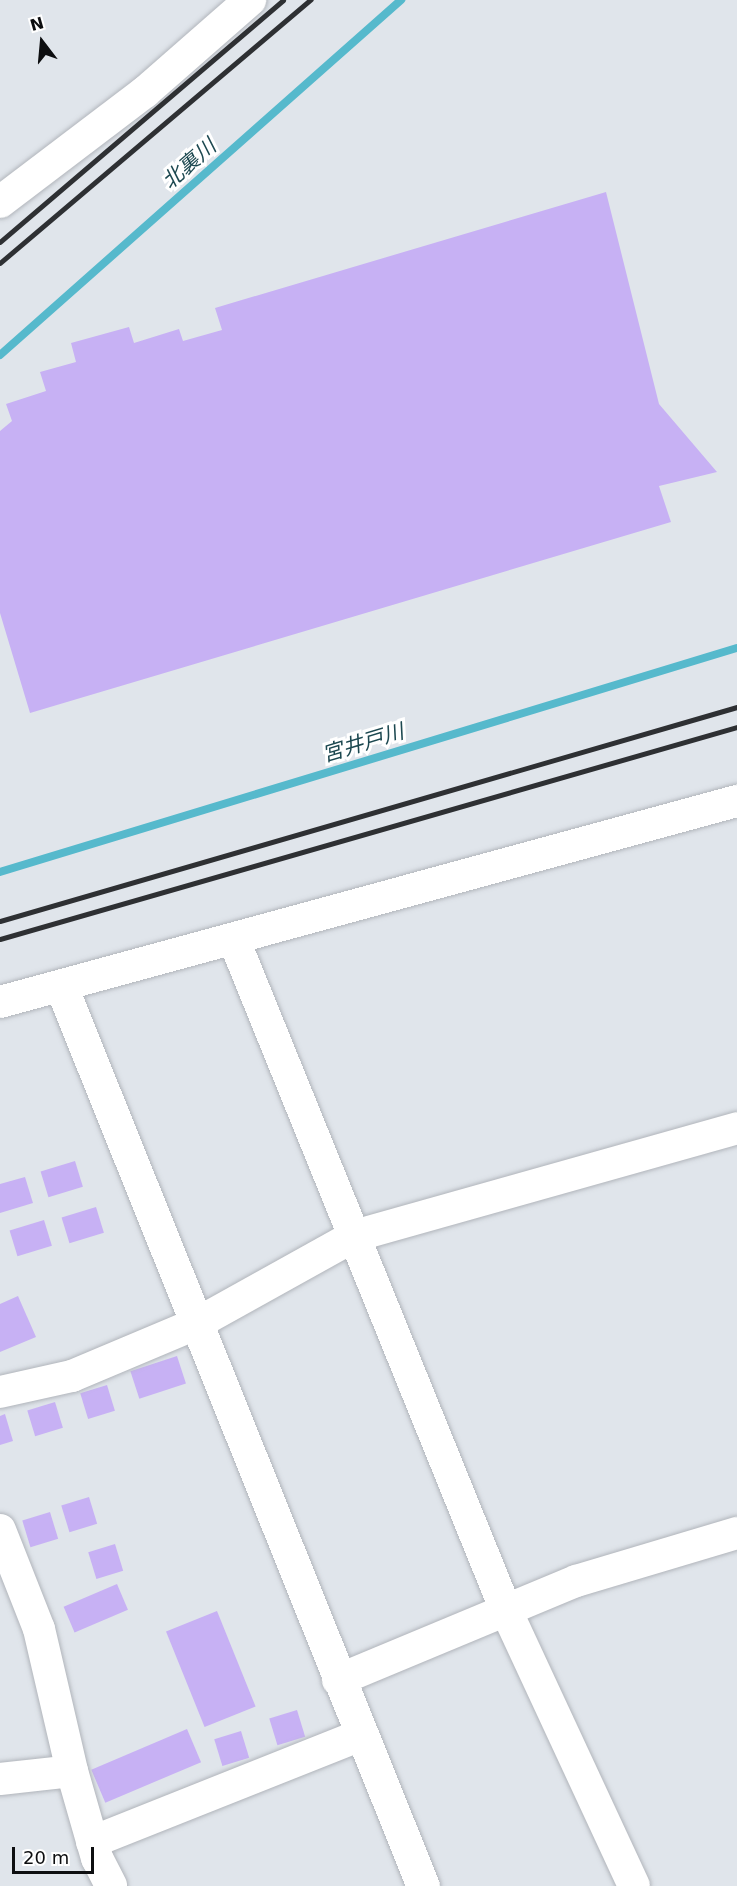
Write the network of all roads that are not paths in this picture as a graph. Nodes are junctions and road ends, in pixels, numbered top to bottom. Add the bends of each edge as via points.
1 (236, 5) edge
2 (0, 202) edge
3 (737, 801) edge
4 (234, 940) junction
5 (61, 986) junction
6 (0, 1002) edge
7 (737, 1128) edge
8 (354, 1236) junction
9 (196, 1324) junction
10 (0, 1392) edge
11 (0, 1530) edge
12 (737, 1533) edge
13 (505, 1608) junction
14 (338, 1680) junction
15 (361, 1735) junction
16 (72, 1771) junction
17 (0, 1779) edge
18 (93, 1842) junction
19 (111, 1886) edge
20 (423, 1886) edge
21 (634, 1886) edge

1 - 2 street via 145,92
3 - 4 street
4 - 5 street
4 - 8 street
5 - 6 street
5 - 9 street
7 - 8 street
8 - 9 street
8 - 13 street
9 - 10 street via 72,1376
9 - 14 street
11 - 16 street via 39,1629
12 - 13 street via 576,1581
13 - 14 street
13 - 21 street
14 - 15 street
15 - 18 street
15 - 20 street
16 - 17 street
16 - 18 street
18 - 19 street

